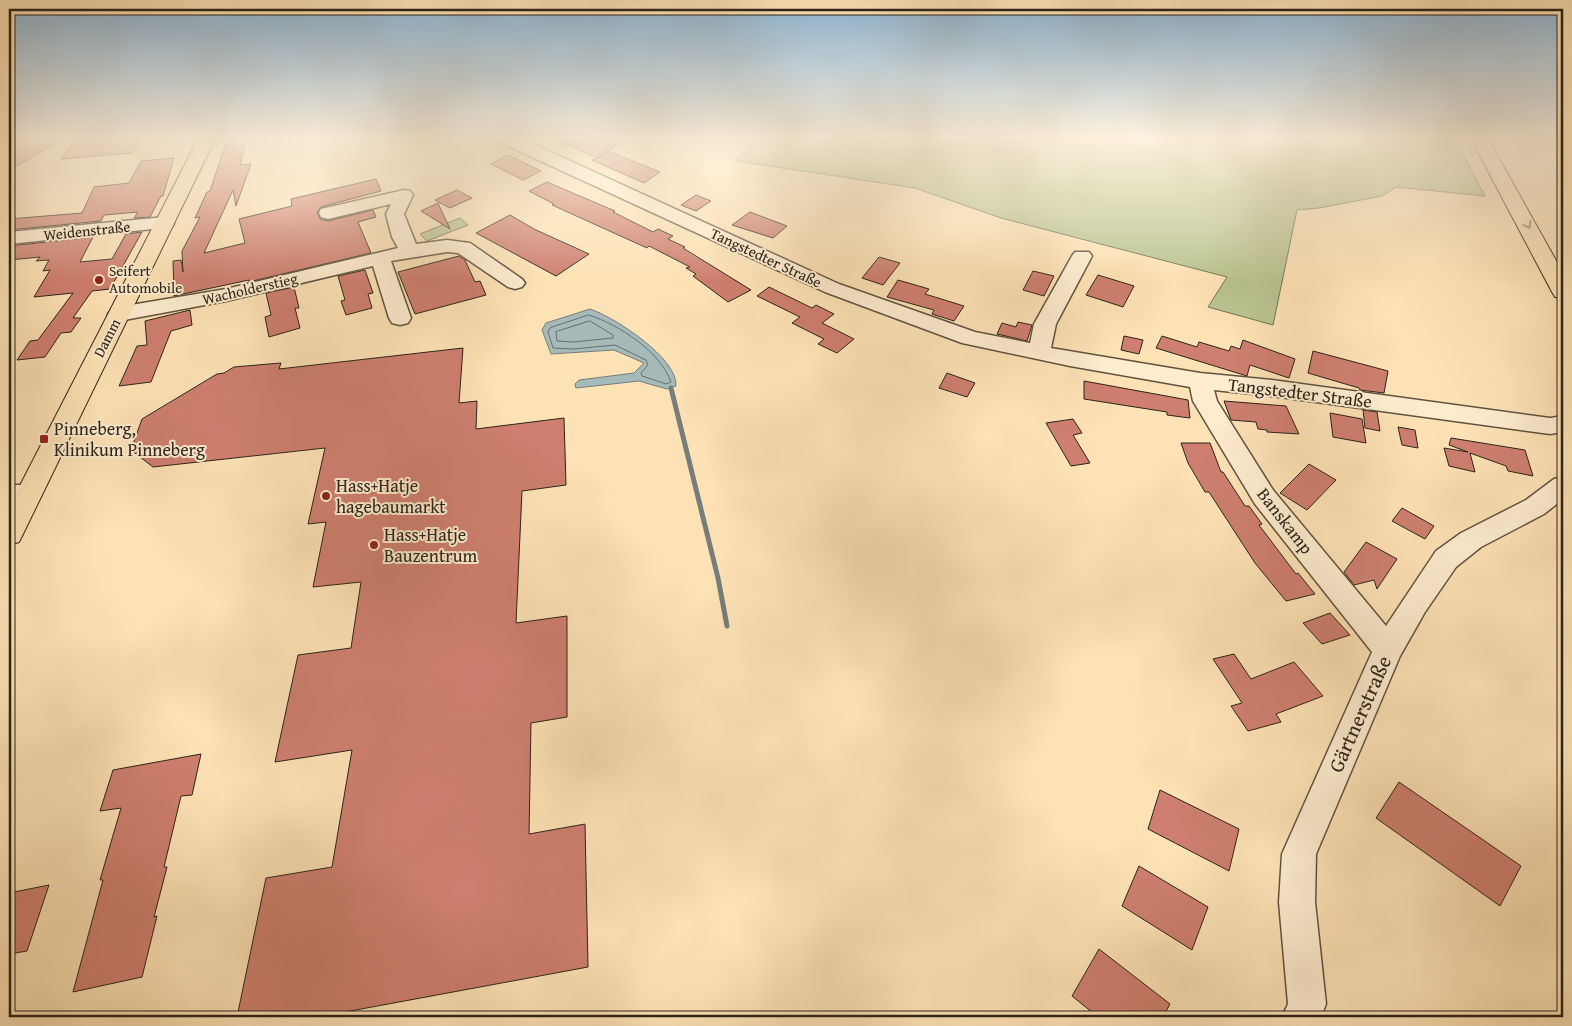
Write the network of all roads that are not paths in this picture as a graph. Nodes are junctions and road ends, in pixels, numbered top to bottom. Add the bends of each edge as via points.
1 (184, 185) edge
2 (606, 185) edge
3 (1506, 185) edge
4 (1524, 185) edge
5 (328, 213) dead end
6 (1542, 215) dead end
7 (165, 223) junction
8 (9, 238) edge
9 (410, 251) junction
10 (1082, 256) dead end
11 (380, 258) junction
12 (515, 283) dead end
13 (1563, 292) edge
14 (119, 314) junction
15 (400, 318) dead end
16 (1039, 353) junction
17 (1200, 381) junction
18 (1557, 425) edge
19 (1563, 447) edge
20 (1563, 486) edge
21 (18, 495) edge
22 (9, 534) edge
23 (1388, 650) junction
24 (1302, 1017) edge

1 - 7 main road, Damm
2 - 16 street, Tangstedter Straße via 832,288 970,338
3 -> 13 main road
4 - 6 main road
5 - 9 street via 404,195 395,214
7 - 8 street, Weidenstraße
7 - 14 main road, Damm
9 - 11 street, Wacholderstieg
9 - 12 street, Wacholderstieg via 463,247
10 - 16 street via 1045,324
11 - 14 street, Wacholderstieg via 226,295
11 - 15 street
14 - 21 main road, Damm via 60,432
16 - 17 street, Tangstedter Straße
17 - 18 street, Tangstedter Straße
17 - 23 street, Banskamp via 1205,401 1264,496
18 - 19 street
20 - 23 street, Gärtnerstraße via 1535,507 1471,540 1446,559
21 - 22 main road, Damm
23 - 24 street, Gärtnerstraße via 1299,854 1296,902 1307,1004

